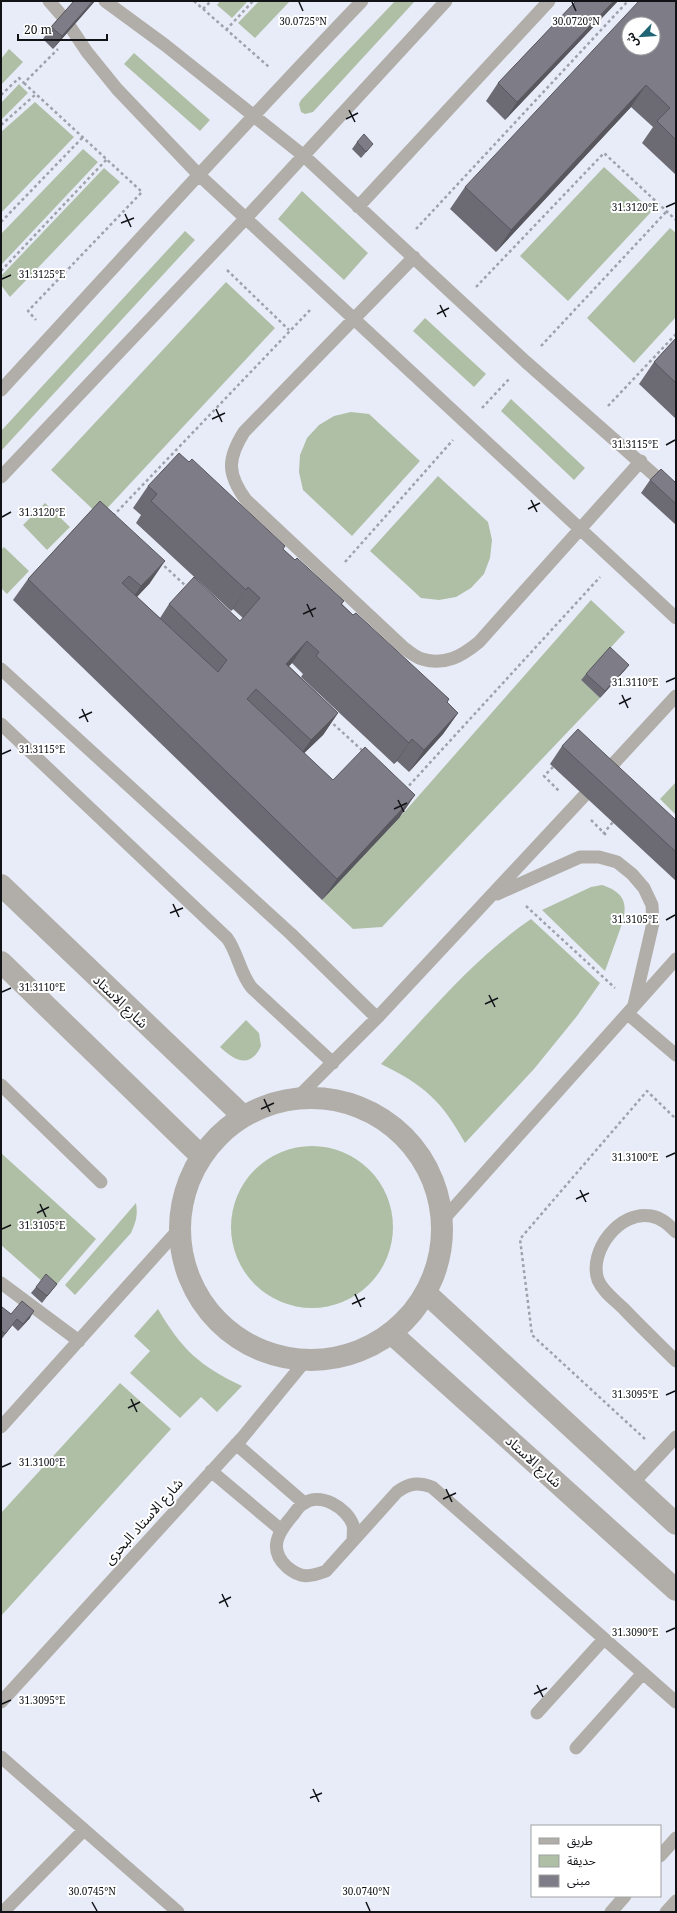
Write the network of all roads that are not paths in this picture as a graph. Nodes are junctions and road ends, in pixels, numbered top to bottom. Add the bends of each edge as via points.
1 (49, 1) edge
2 (105, 1) edge
3 (362, 1) edge
4 (446, 1) edge
5 (549, 1) edge
6 (63, 17) edge
7 (72, 31) edge
8 (252, 116) junction
9 (304, 156) junction
10 (199, 175) junction
11 (358, 207) junction
12 (246, 218) junction
13 (414, 258) junction
14 (355, 319) junction
15 (1, 390) edge
16 (641, 462) junction
17 (1, 477) edge
18 (676, 494) edge
19 (582, 530) junction
20 (676, 618) edge
21 (1, 669) edge
22 (676, 696) edge
23 (1, 724) edge
24 (600, 778) edge
25 (584, 796) dead end
26 (1, 885) edge
27 (492, 896) junction
28 (676, 959) edge
29 (1, 962) edge
30 (631, 1010) junction
31 (377, 1018) junction
32 (676, 1055) edge
33 (333, 1063) junction
34 (1, 1085) edge
35 (297, 1098) junction
36 (243, 1116) junction
37 (201, 1156) junction
38 (101, 1182) dead end
39 (442, 1221) junction
40 (179, 1229) junction
41 (676, 1232) edge
42 (1, 1283) edge
43 (426, 1293) junction
44 (391, 1333) junction
45 (79, 1341) junction
46 (306, 1360) junction
47 (676, 1361) edge
48 (1, 1427) edge
49 (676, 1437) edge
50 (236, 1444) junction
51 (211, 1471) junction
52 (632, 1484) junction
53 (304, 1503) junction
54 (676, 1524) edge
55 (280, 1529) junction
56 (353, 1541) junction
57 (676, 1590) edge
58 (604, 1639) junction
59 (643, 1673) junction
60 (1, 1702) edge
61 (676, 1702) edge
62 (537, 1712) dead end
63 (576, 1748) dead end
64 (1, 1757) edge
65 (84, 1830) junction
66 (676, 1838) edge
67 (661, 1855) edge
68 (624, 1897) edge
69 (676, 1901) edge
70 (3, 1912) edge
71 (178, 1912) edge
72 (611, 1912) edge
73 (666, 1912) edge

1 - 6 lane
2 - 8 lane via 165,45
3 - 8 lane
4 - 9 lane
5 - 11 lane
7 - 10 lane via 117,89
8 - 9 lane
8 - 10 lane
9 - 11 lane
9 - 12 lane
10 - 12 lane
10 - 15 lane
11 - 13 lane
12 - 14 lane
12 - 17 lane
13 - 14 lane
13 - 16 lane via 526,362
14 - 19 lane
14 - 19 lane via 244,432 234,448 231,466 235,484 246,500 403,647 421,659 442,661 463,655 479,642
16 - 18 lane
16 - 19 lane
19 - 20 lane
21 - 31 lane via 292,934
22 - 24 lane
23 - 33 lane via 227,938 252,988
25 - 27 lane
26 - 36 street, شارع الاستاد
27 - 30 lane via 580,857 599,857 617,862 632,874 644,888 652,905 653,923
27 - 31 lane
28 - 30 lane
29 - 37 street
30 - 32 lane
30 - 39 lane
31 - 33 lane
33 - 35 lane
34 - 38 lane
35 - 36 street via 260,1108
35 - 39 street via 323,1098 349,1103 374,1114 395,1128 414,1148 428,1170 437,1195
36 - 37 street via 222,1132
37 - 40 street via 189,1179
39 - 43 street via 439,1258
40 - 45 lane
40 - 46 street via 182,1254 189,1278 201,1300 217,1320 257,1349 281,1357
41 - 47 lane via 662,1220 652,1216 640,1215 629,1218 604,1240 599,1250 596,1271 604,1291
42 - 45 lane
43 - 44 street via 410,1315
43 - 52 street
44 - 46 street via 372,1346 351,1354 329,1360
44 - 57 street, شارع الاستاد
45 - 48 lane
46 - 50 lane, شارع الاستاد البحرى
49 - 52 lane
50 - 51 lane, شارع الاستاد البحرى
50 - 53 lane
51 - 55 lane
51 - 60 lane, شارع الاستاد البحرى
52 - 54 street
53 - 55 lane
53 - 56 lane via 318,1499 333,1503 345,1512 353,1526
55 - 56 lane via 276,1545 281,1561 294,1573 311,1577 326,1571
56 - 58 lane via 404,1486 413,1483 432,1487
58 - 59 lane
58 - 62 lane
59 - 61 lane
59 - 63 lane
64 - 65 lane
65 - 70 lane
65 - 71 lane
66 - 67 lane
68 - 72 lane
69 - 73 lane

